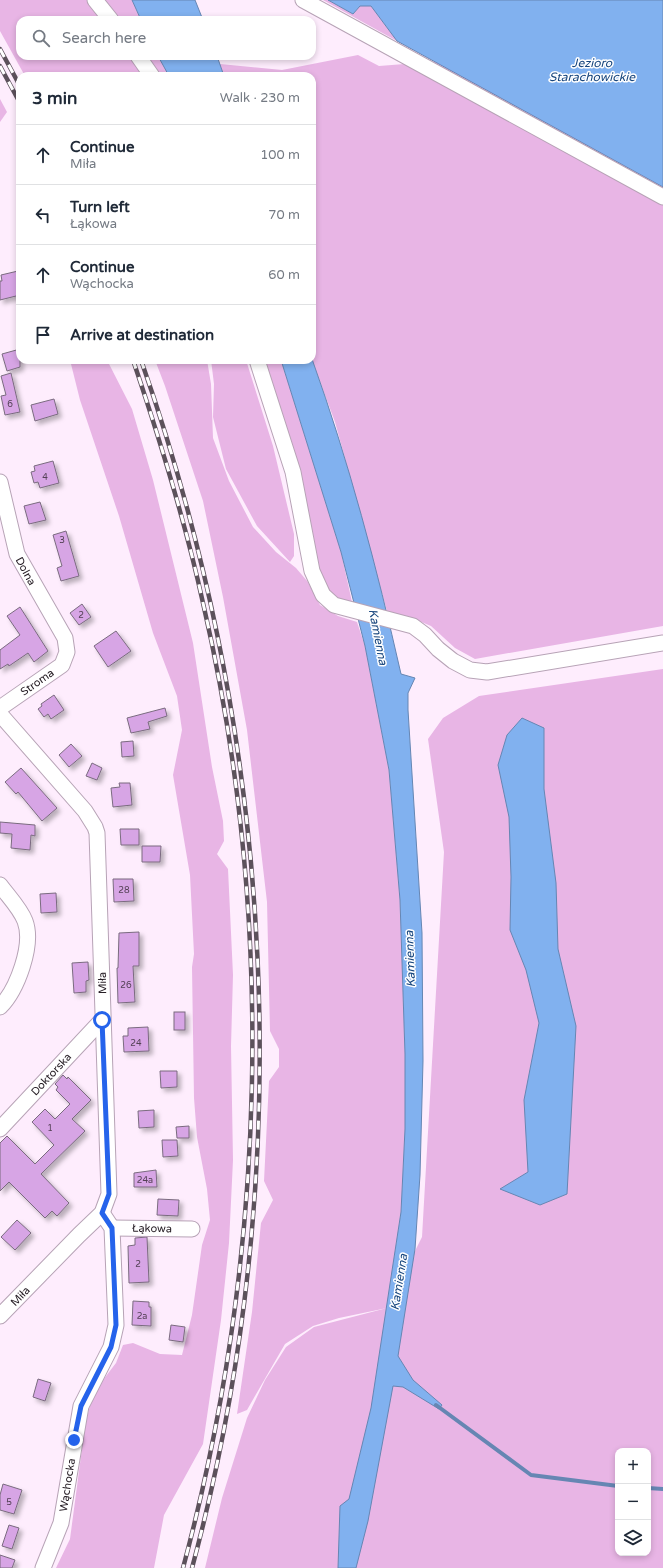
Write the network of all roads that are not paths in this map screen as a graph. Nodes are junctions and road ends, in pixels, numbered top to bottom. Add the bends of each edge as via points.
1 (95, 0) edge
2 (303, 0) edge
3 (108, 16) edge
4 (141, 60) edge
5 (149, 72) edge
6 (663, 197) edge
7 (258, 364) edge
8 (0, 482) edge
9 (663, 643) edge
10 (68, 652) joint
11 (0, 708) edge
12 (0, 714) edge
13 (0, 885) edge
14 (0, 1007) edge
15 (102, 1020) junction
16 (0, 1129) edge
17 (102, 1213) junction
18 (112, 1228) junction
19 (192, 1229) dead end
20 (0, 1316) edge
21 (43, 1568) edge

1 - 3 street
2 - 6 street
4 - 5 street
7 - 9 street via 293,472 312,571 323,595 334,605 413,626 453,661 470,670 487,672
8 - 10 street, Dolna via 17,554 65,638
10 - 11 street, Stroma via 62,665
12 - 15 street, Miła via 85,811 95,828
13 - 14 street via 25,920 27,930 18,979
15 - 16 street, Doktorska
15 - 17 street, Miła via 109,1194
17 - 18 street
17 - 20 street, Miła
18 - 19 street, Łąkowa
18 - 21 street, Wąchocka via 116,1325 111,1347 81,1406 61,1523

